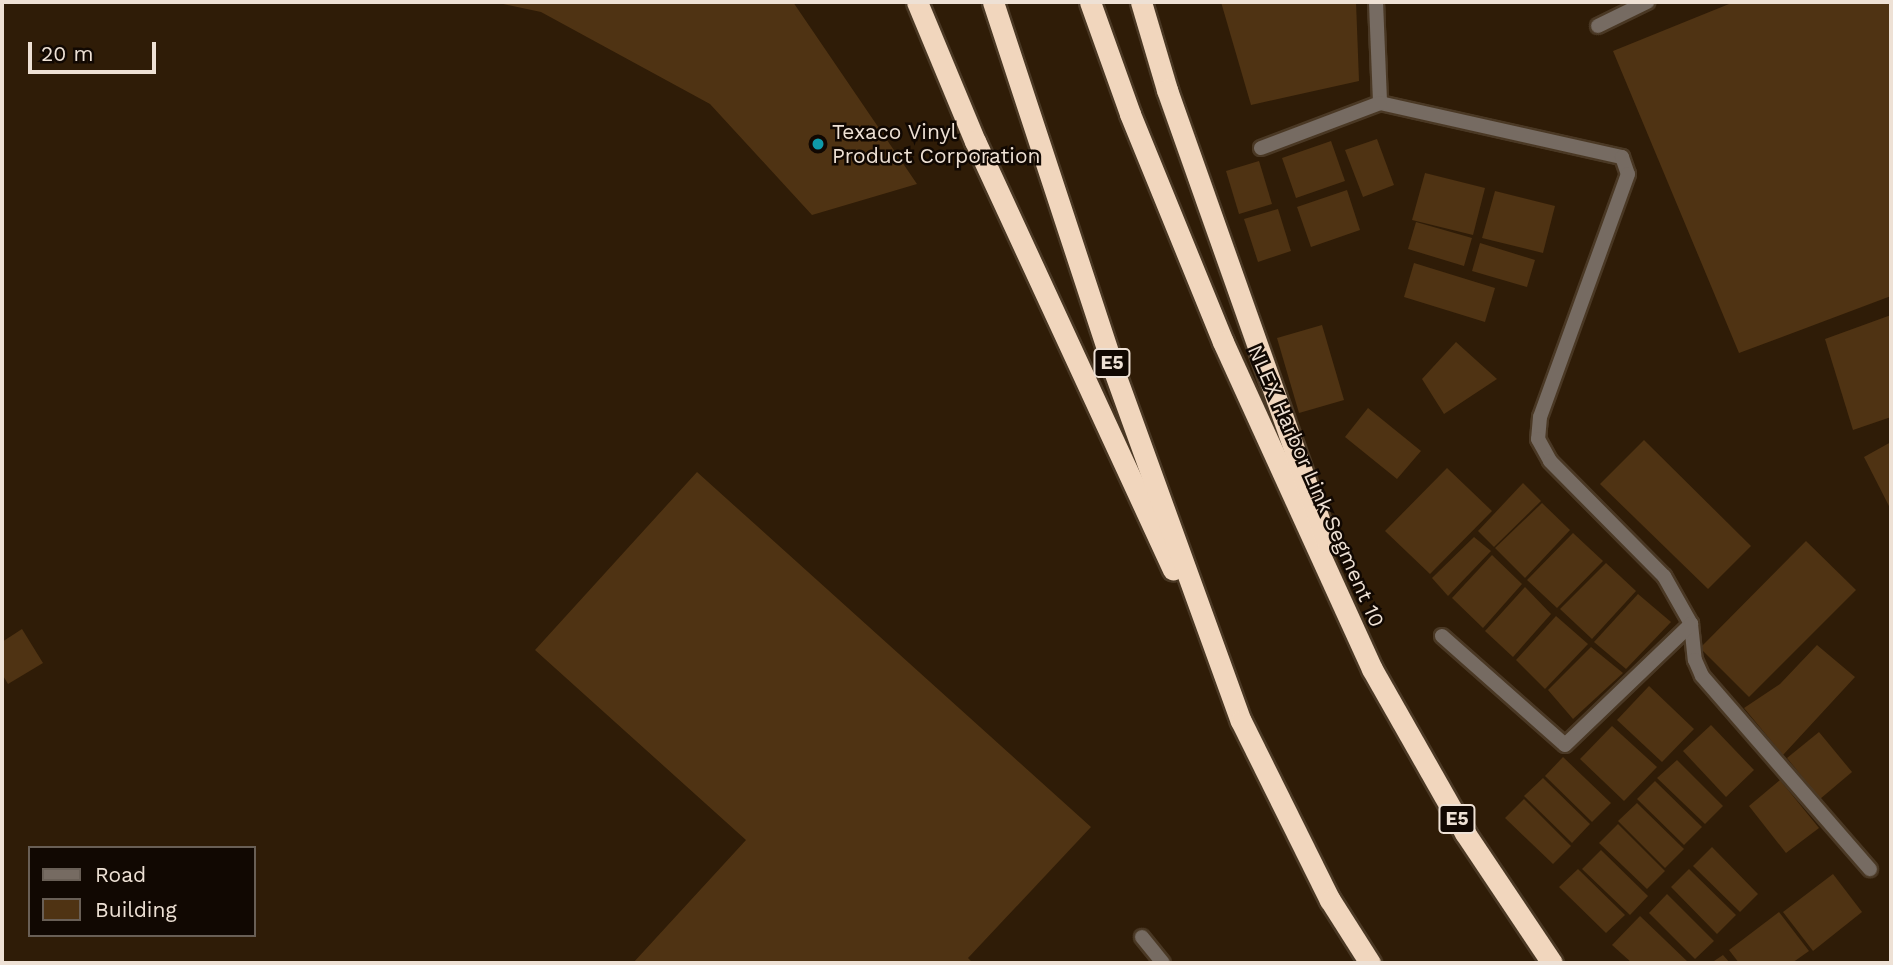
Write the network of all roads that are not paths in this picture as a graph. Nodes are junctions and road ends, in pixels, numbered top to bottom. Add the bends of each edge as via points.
1 (917, 2) edge
2 (993, 2) edge
3 (1090, 2) edge
4 (1142, 2) edge
5 (1376, 2) edge
6 (1647, 2) edge
7 (1598, 26) dead end
8 (1380, 103) junction
9 (1261, 148) dead end
10 (1691, 624) junction
11 (1442, 636) dead end
12 (1372, 669) junction
13 (1241, 721) junction
14 (1870, 869) dead end
15 (1142, 937) dead end
16 (1163, 963) edge
17 (1370, 963) edge
18 (1552, 963) edge

1 - 13 highway via 975,141
2 - 13 highway, E5 via 1114,371
3 - 12 highway, NLEX Harbor Link Segment 10 / E5 via 1130,114 1223,342
4 - 12 highway via 1167,90
5 - 8 street
6 - 7 street
8 - 9 street
8 - 10 street via 1622,157 1628,174 1540,417 1538,439 1550,461 1664,576
10 - 11 street via 1565,745
10 - 14 street via 1695,660 1702,676
12 - 18 highway, NLEX Harbor Link Segment 10 / E5 via 1465,833
13 - 17 highway, E5 via 1330,900
15 - 16 street

